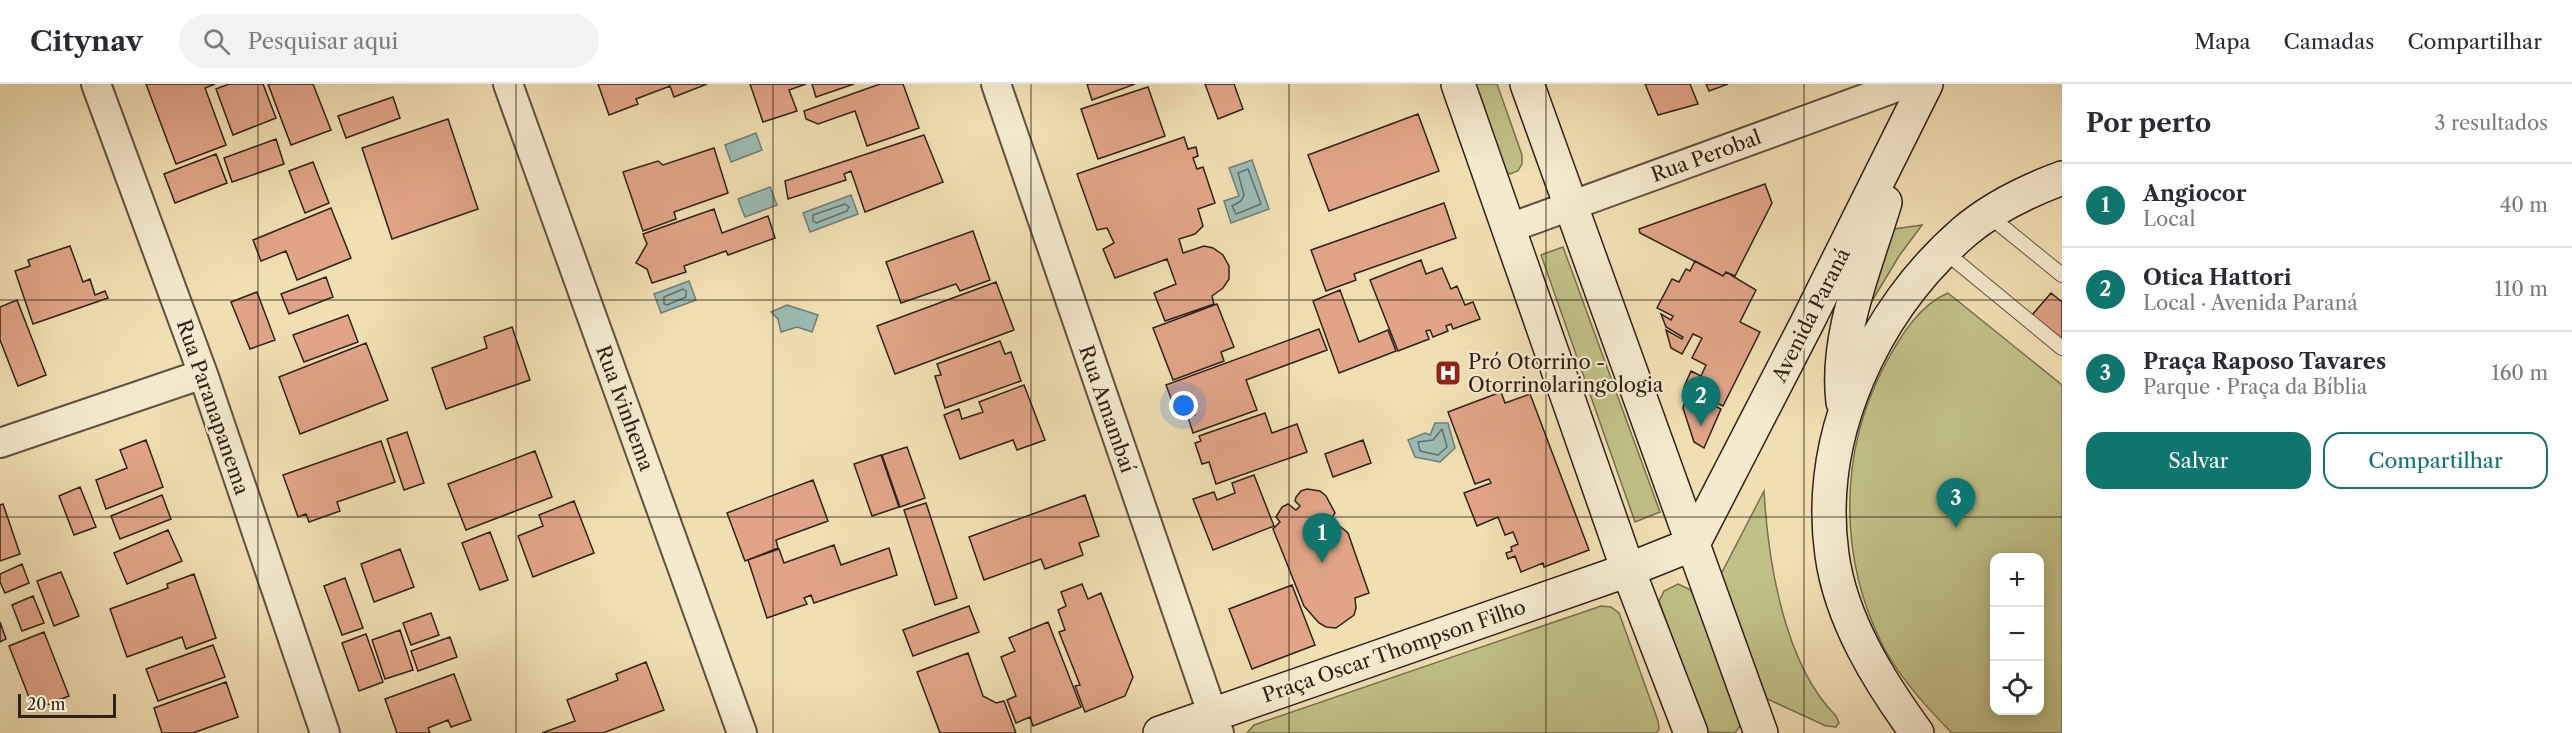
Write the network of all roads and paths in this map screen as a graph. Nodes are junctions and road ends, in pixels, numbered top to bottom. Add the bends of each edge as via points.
1 (96, 84) edge
2 (508, 84) edge
3 (996, 84) edge
4 (1458, 84) edge
5 (1527, 84) edge
6 (1905, 84) edge
7 (1926, 84) edge
8 (1911, 117) junction
9 (2062, 178) edge
10 (1569, 205) junction
11 (1988, 215) junction
12 (1507, 229) junction
13 (1944, 251) junction
14 (2062, 275) edge
15 (2062, 348) edge
16 (203, 374) junction
17 (1844, 409) junction
18 (0, 443) edge
19 (1693, 544) junction
20 (1628, 570) junction
21 (1216, 724) edge
22 (325, 733) edge
23 (742, 733) edge
24 (1160, 733) edge
25 (1691, 733) edge
26 (1761, 733) edge
27 (1917, 733) edge

1 - 16 street, Rua Paranapanema
2 - 23 street, Rua Ivinhema
3 - 21 street, Rua Amambaí
4 - 12 street
5 - 10 street
6 - 10 street, Rua Perobal
7 - 8 street, Avenida Paraná
8 - 17 street via 1846,339 1840,381
8 - 19 street, Avenida Paraná
9 - 11 street via 2020,195
10 - 12 street, Rua Perobal
10 - 19 street
11 - 13 street
11 - 14 lane
12 - 20 street
13 - 15 lane
13 - 17 street via 1888,320
16 - 18 street
16 - 22 street, Rua Paranapanema
17 - 27 street via 1829,507 1832,555 1841,595 1862,645
19 - 20 street, Praça Oscar Thompson Filho
19 - 26 street
20 - 21 street, Praça Oscar Thompson Filho
20 - 25 street
21 - 24 street, Praça Oscar Thompson Filho

